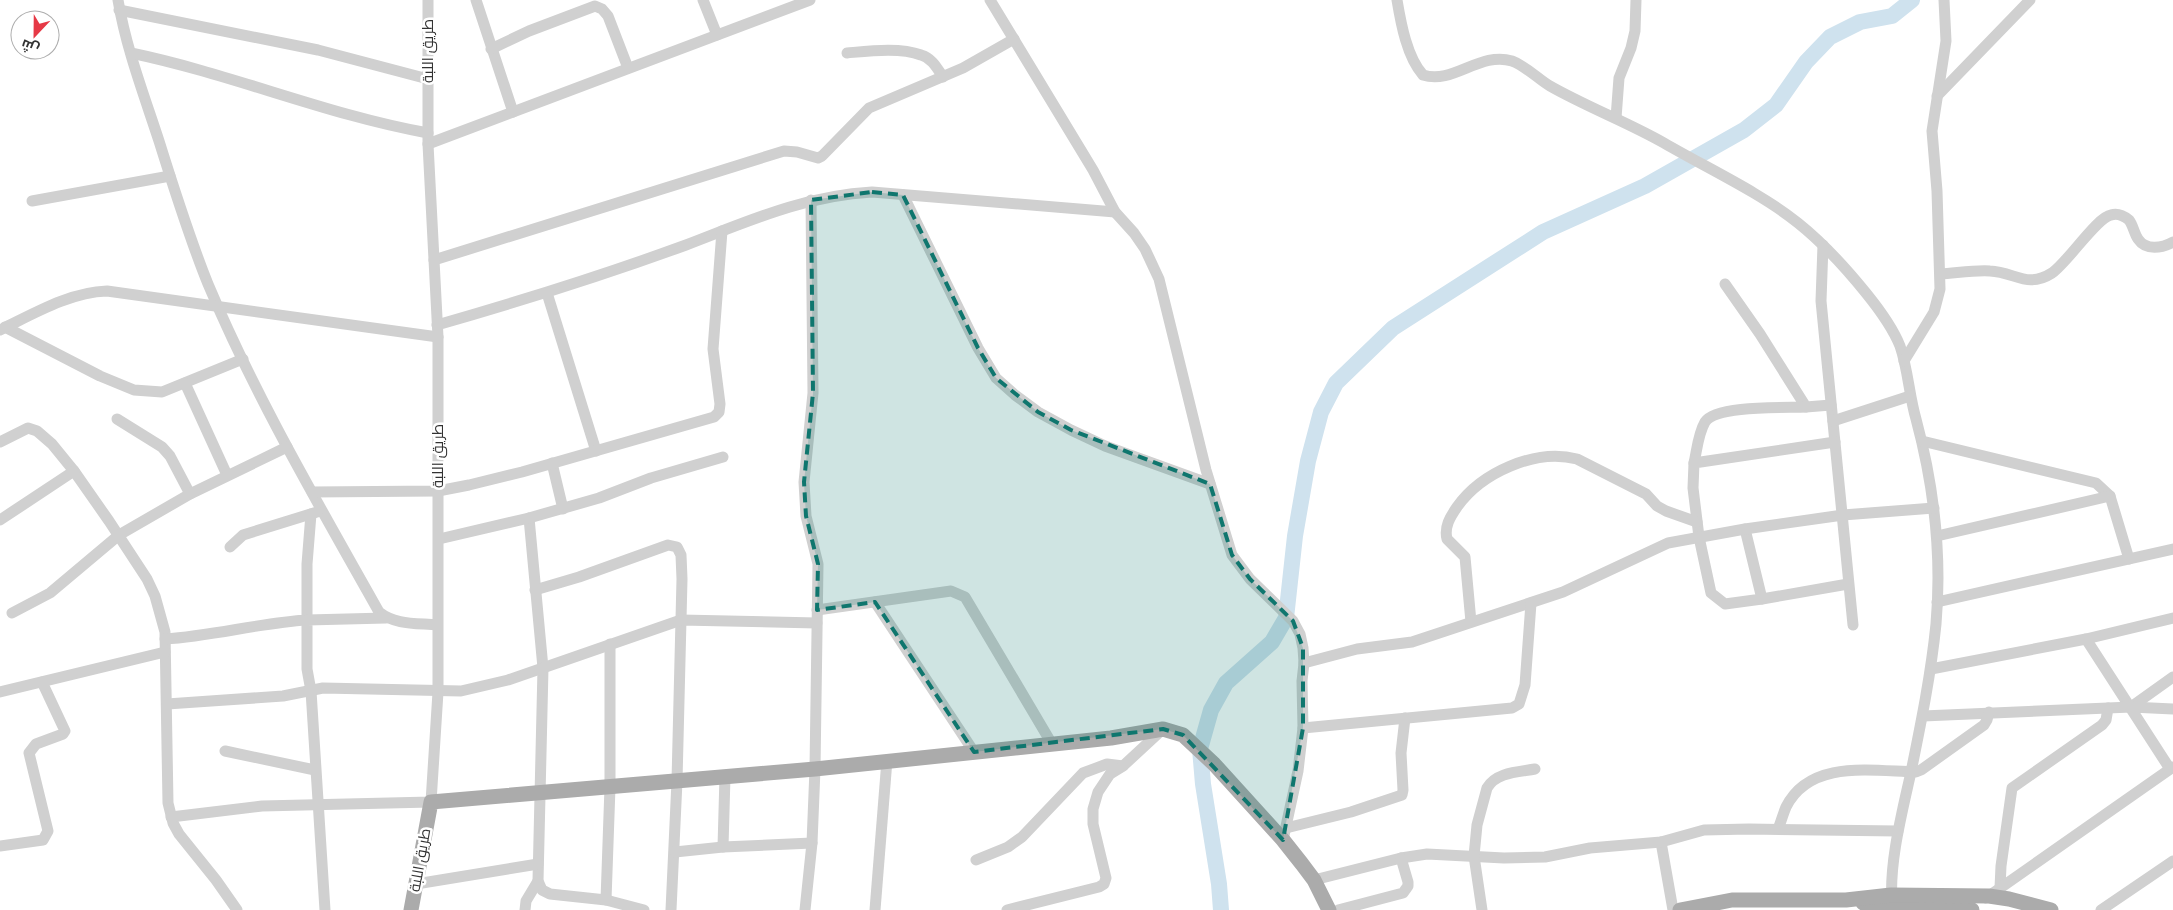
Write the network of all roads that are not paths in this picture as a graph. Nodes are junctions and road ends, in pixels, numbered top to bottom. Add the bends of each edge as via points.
1 (428, 0) edge
2 (476, 0) edge
3 (703, 0) edge
4 (990, 0) edge
5 (1398, 0) edge
6 (1636, 0) edge
7 (1944, 0) edge
8 (2030, 0) edge
9 (806, 1) edge
10 (119, 5) edge
11 (717, 35) junction
12 (1014, 39) junction
13 (491, 48) junction
14 (131, 53) junction
15 (847, 53) dead end
16 (628, 68) junction
17 (943, 76) junction
18 (428, 79) junction
19 (1937, 96) junction
20 (513, 112) junction
21 (1616, 118) junction
22 (428, 139) junction
23 (170, 176) junction
24 (903, 194) junction
25 (811, 200) junction
26 (32, 201) dead end
27 (1115, 212) junction
28 (722, 231) junction
29 (2173, 242) edge
30 (1823, 245) junction
31 (434, 260) junction
32 (1940, 274) junction
33 (1725, 284) dead end
34 (547, 293) junction
35 (218, 306) junction
36 (437, 325) junction
37 (3, 329) edge
38 (438, 337) junction
39 (243, 359) junction
40 (1904, 361) junction
41 (185, 383) junction
42 (1910, 396) junction
43 (1831, 405) junction
44 (1806, 407) junction
45 (116, 419) dead end
46 (1833, 421) junction
47 (1922, 441) junction
48 (0, 442) edge
49 (1835, 442) junction
50 (287, 447) junction
51 (596, 451) junction
52 (723, 457) dead end
53 (552, 463) junction
54 (1694, 463) junction
55 (74, 471) junction
56 (227, 474) junction
57 (1210, 484) junction
58 (438, 491) junction
59 (312, 492) junction
60 (190, 494) junction
61 (2110, 496) junction
62 (1934, 508) junction
63 (563, 509) junction
64 (316, 512) junction
65 (1843, 515) junction
66 (529, 518) junction
67 (0, 520) edge
68 (1697, 522) junction
69 (1745, 529) junction
70 (119, 535) junction
71 (1937, 536) junction
72 (1699, 537) junction
73 (439, 539) junction
74 (230, 547) dead end
75 (2173, 549) edge
76 (2129, 559) junction
77 (1848, 584) junction
78 (535, 590) junction
79 (1762, 599) junction
80 (875, 602) junction
81 (1531, 602) junction
82 (1937, 602) junction
83 (817, 610) junction
84 (12, 613) dead end
85 (386, 618) junction
86 (2173, 618) edge
87 (307, 620) junction
88 (680, 620) junction
89 (1471, 622) junction
90 (817, 623) junction
91 (437, 625) junction
92 (1853, 625) dead end
93 (165, 639) junction
94 (2086, 639) junction
95 (610, 644) junction
96 (165, 652) junction
97 (1304, 663) junction
98 (543, 668) junction
99 (1930, 669) junction
100 (2173, 677) edge
101 (42, 682) junction
102 (311, 691) junction
103 (0, 692) edge
104 (438, 692) junction
105 (167, 704) junction
106 (2131, 707) junction
107 (2108, 708) junction
108 (2173, 709) edge
109 (1989, 712) junction
110 (1922, 716) junction
111 (1405, 718) junction
112 (1303, 728) junction
113 (1163, 729) junction
114 (1052, 744) junction
115 (225, 751) dead end
116 (974, 752) junction
117 (887, 760) junction
118 (1123, 766) junction
119 (2171, 768) edge
120 (815, 769) junction
121 (1535, 769) dead end
122 (315, 770) junction
123 (1911, 772) junction
124 (725, 776) junction
125 (677, 781) junction
126 (610, 787) junction
127 (540, 793) junction
128 (431, 802) junction
129 (318, 805) junction
130 (171, 817) junction
131 (1778, 829) junction
132 (1898, 831) junction
133 (1284, 834) junction
134 (1661, 842) junction
135 (812, 843) junction
136 (0, 846) edge
137 (722, 847) junction
138 (675, 852) junction
139 (1474, 856) junction
140 (1401, 858) junction
141 (976, 860) dead end
142 (2173, 861) edge
143 (538, 864) junction
144 (1314, 880) junction
145 (538, 881) junction
146 (416, 884) junction
147 (1994, 892) junction
148 (606, 900) junction
149 (1892, 901) junction
150 (1730, 905) edge
151 (1940, 905) edge
152 (238, 910) edge
153 (325, 910) edge
154 (411, 910) edge
155 (525, 910) edge
156 (644, 910) edge
157 (671, 910) edge
158 (805, 910) edge
159 (875, 910) edge
160 (1006, 910) edge
161 (1329, 910) edge
162 (1338, 910) edge
163 (1482, 910) edge
164 (1673, 910) edge
165 (1680, 910) edge
166 (1964, 910) edge
167 (1972, 910) edge
168 (2051, 910) edge
169 (2100, 910) edge

1 - 18 street, طريق اللبة
2 - 13 street
3 - 11 street
4 - 12 street
5 - 21 street via 1404,33 1423,76 1438,77 1486,61 1503,59 1515,62 1551,86
6 - 21 street via 1635,31 1619,78
7 - 19 street via 1946,41
8 - 19 street
9 - 11 street
10 - 14 street
10 - 18 street via 318,50
11 - 16 street
12 - 17 street
12 - 27 street
13 - 16 street via 595,6 608,16
13 - 20 street
14 - 22 street via 222,76
14 - 23 street
15 - 17 street via 874,50 922,55
16 - 20 street
17 - 31 street via 869,108 818,158 784,152
18 - 22 street, طريق اللبة
19 - 32 street via 1932,131
20 - 22 street
21 - 30 street via 1795,221
22 - 31 street, طريق اللبة
23 - 26 street
23 - 35 street
24 - 25 street via 839,194
24 - 27 street
24 - 57 street via 978,348 996,378 1038,412 1071,430 1105,446
25 - 28 street
25 - 83 street via 813,393 804,482 806,516 818,564
27 - 57 street via 1145,249 1158,279
28 - 34 street
28 - 51 street via 713,349 719,412 714,417
29 - 32 street via 2161,247 2148,246 2139,240 2129,220 2112,214 2096,226 2060,267 2037,280 1989,271
30 - 40 street via 1885,317
30 - 43 street via 1820,301
31 - 36 street, طريق اللبة
32 - 40 street via 1934,312
33 - 44 street
34 - 36 street
34 - 51 street
35 - 37 street via 107,291 91,292 74,296
35 - 38 street
35 - 39 street
36 - 38 street, طريق اللبة
37 - 41 street via 134,390 162,392
38 - 58 street, طريق اللبة
39 - 41 street
39 - 50 street
40 - 42 street
41 - 56 street
42 - 46 street
42 - 47 street
43 - 44 street
43 - 46 street
44 - 54 street via 1736,410 1714,415 1704,422
45 - 60 street via 162,447
46 - 49 street
47 - 61 street via 2088,480 2100,485
47 - 62 street
48 - 55 street via 32,428 52,444
49 - 54 street
49 - 65 street
50 - 56 street
50 - 59 street
51 - 53 street
52 - 63 street
53 - 58 street
53 - 63 street
54 - 68 street
55 - 67 street
55 - 70 street
56 - 60 street
57 - 97 street via 1232,555 1250,579 1293,621 1300,634
58 - 59 street
58 - 73 street, طريق اللبة
59 - 64 street
60 - 70 street
61 - 71 street
61 - 76 street
62 - 65 street
62 - 71 street
63 - 66 street
64 - 74 street via 243,535
64 - 85 street via 379,612
64 - 87 street via 307,564
65 - 69 street
65 - 77 street
66 - 73 street
66 - 78 street
68 - 72 street
68 - 89 street via 1666,511 1646,494 1577,460 1546,458 1512,466 1477,484 1453,513 1446,528 1447,539 1465,557
69 - 72 street
69 - 79 street
70 - 84 street via 50,593
70 - 93 street via 155,596
71 - 82 street
72 - 79 street via 1709,588 1715,598 1729,604
72 - 81 street via 1658,547 1590,581
73 - 91 street, طريق اللبة
75 - 76 street
76 - 82 street
77 - 79 street
77 - 92 street
78 - 88 street via 668,545 677,548 681,555
78 - 98 street
80 - 83 street
80 - 114 street via 951,591 966,597
80 - 116 street
81 - 89 street
81 - 111 street via 1525,685 1519,704 1493,711
82 - 99 street
83 - 90 street
85 - 87 street
85 - 91 street
86 - 94 street
87 - 93 street
87 - 102 street via 307,669
88 - 90 street
88 - 95 street
88 - 125 street
89 - 97 street via 1412,642 1357,649
90 - 120 street
91 - 104 street, طريق اللبة
93 - 96 street
94 - 99 street
94 - 106 street
95 - 98 street
95 - 126 street
96 - 101 street
96 - 105 street
97 - 112 street
98 - 104 street via 484,686
98 - 127 street
99 - 110 street
100 - 106 street
101 - 103 street
101 - 136 street via 65,731 36,744 29,753 47,836 43,840
102 - 104 street via 347,688
102 - 105 street via 254,699
102 - 122 street
104 - 128 street, طريق اللبة
105 - 130 street via 168,803
106 - 107 street
106 - 108 street
106 - 119 street
107 - 109 street
107 - 147 street via 2102,724 2012,788
109 - 110 street
109 - 123 street via 1988,720 1970,736 1929,766
110 - 123 street
111 - 112 street
111 - 133 street via 1401,753 1402,795
112 - 133 street via 1298,771
113 - 114 main road
113 - 118 street
113 - 133 main road via 1184,735
114 - 116 main road
115 - 122 street
116 - 117 main road
117 - 120 main road
117 - 159 street
118 - 141 street via 1106,764 1083,773 1022,837 1008,847
118 - 160 street via 1110,774 1098,792 1093,809 1093,824 1106,878 1104,884
119 - 147 street
120 - 124 main road
120 - 135 street
121 - 139 street via 1502,775 1490,782 1479,815
122 - 129 street
123 - 131 street via 1824,773 1796,793 1786,806
123 - 132 street
124 - 125 main road
124 - 137 street
125 - 126 main road
125 - 138 street
126 - 127 main road
126 - 148 street
127 - 128 main road
127 - 143 street
128 - 129 street
128 - 146 main road, طريق اللبة
129 - 130 street via 262,806
129 - 153 street
130 - 152 street via 178,834
131 - 132 street
131 - 134 street via 1704,830
132 - 149 street
133 - 144 main road
134 - 139 street via 1590,848 1545,857
134 - 164 street
135 - 137 street
135 - 158 street
137 - 138 street
138 - 157 street
139 - 140 street via 1427,854
139 - 163 street
140 - 144 street
140 - 162 street via 1408,882 1406,890
142 - 169 street
143 - 145 street
143 - 146 street
144 - 161 main road
145 - 148 street via 542,890 550,894
145 - 155 street
146 - 154 main road, طريق اللبة
147 - 151 main road
147 - 166 street
147 - 168 main road
148 - 156 street
149 - 150 main road
149 - 151 main road
150 - 165 main road
151 - 166 main road
166 - 167 main road

